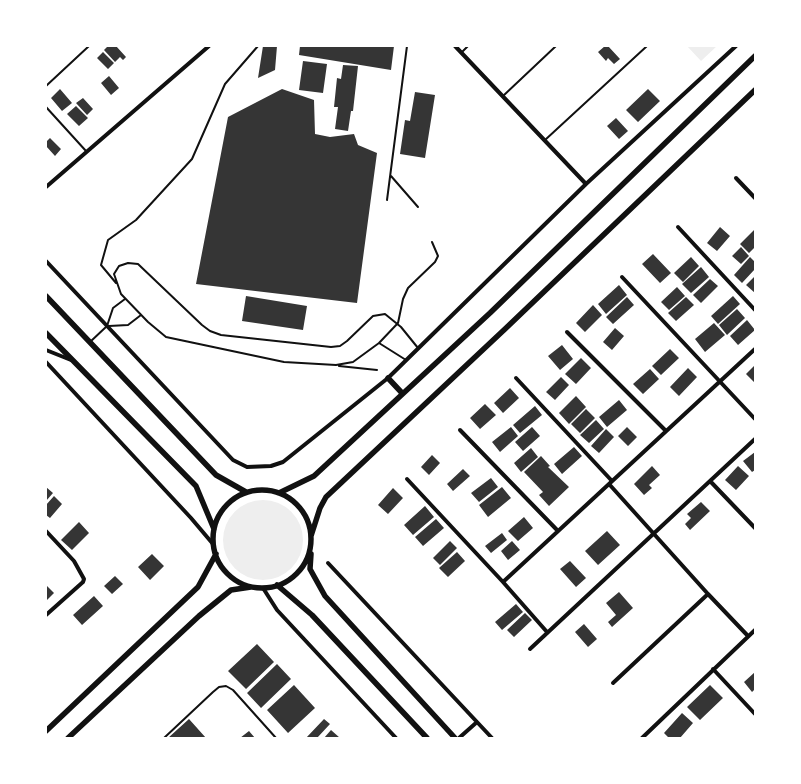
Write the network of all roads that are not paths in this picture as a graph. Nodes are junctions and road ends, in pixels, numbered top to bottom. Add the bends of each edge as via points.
1 (89, 46) edge
2 (209, 46) edge
3 (258, 46) edge
4 (407, 46) edge
5 (455, 46) edge
6 (468, 46) edge
7 (556, 46) edge
8 (647, 46) edge
9 (736, 46) edge
10 (461, 52) junction
11 (755, 56) edge
12 (46, 86) edge
13 (755, 90) edge
14 (502, 96) junction
15 (46, 107) edge
16 (544, 141) junction
17 (86, 151) junction
18 (391, 176) junction
19 (736, 178) dead end
20 (586, 184) junction
21 (46, 187) edge
22 (755, 198) edge
23 (387, 200) dead end
24 (418, 207) dead end
25 (678, 227) dead end
26 (432, 242) dead end
27 (46, 261) edge
28 (622, 277) dead end
29 (116, 284) junction
30 (46, 296) edge
31 (126, 298) junction
32 (755, 310) edge
33 (142, 315) junction
34 (398, 323) junction
35 (108, 326) junction
36 (567, 332) dead end
37 (46, 333) edge
38 (89, 342) junction
39 (379, 343) junction
40 (418, 348) junction
41 (755, 349) edge
42 (46, 350) edge
43 (71, 360) junction
44 (407, 360) junction
45 (46, 362) edge
46 (336, 365) junction
47 (377, 370) dead end
48 (388, 378) junction
49 (516, 378) dead end
50 (721, 381) junction
51 (402, 393) junction
52 (755, 419) edge
53 (460, 430) dead end
54 (666, 431) junction
55 (755, 439) edge
56 (407, 479) dead end
57 (710, 480) junction
58 (611, 482) junction
59 (246, 492) junction
60 (278, 493) junction
61 (755, 528) edge
62 (214, 529) junction
63 (46, 531) edge
64 (558, 531) junction
65 (654, 533) junction
66 (311, 536) junction
67 (213, 544) junction
68 (311, 544) junction
69 (216, 554) junction
70 (328, 562) dead end
71 (503, 582) junction
72 (277, 585) junction
73 (253, 587) junction
74 (263, 588) junction
75 (708, 594) junction
76 (46, 615) edge
77 (755, 630) edge
78 (547, 632) junction
79 (748, 636) junction
80 (530, 649) dead end
81 (713, 669) junction
82 (613, 683) dead end
83 (755, 714) edge
84 (477, 722) junction
85 (46, 730) edge
86 (68, 738) edge
87 (164, 738) edge
88 (276, 738) edge
89 (396, 738) edge
90 (427, 738) edge
91 (455, 738) edge
92 (459, 738) edge
93 (492, 738) edge
94 (642, 738) edge

1 - 12 lane
2 - 17 street
3 - 29 lane via 225,84 192,159 136,220 108,240 101,265
4 - 18 lane
5 - 10 street
6 - 10 lane
7 - 14 lane
8 - 16 lane
9 - 20 street
10 - 14 street
11 - 51 street via 495,307
13 - 66 street via 505,330 326,497
14 - 16 street
15 - 17 lane
16 - 20 street
17 - 21 street
18 - 23 lane
18 - 24 lane
19 - 22 street
20 - 40 street
25 - 32 street
26 - 34 lane via 438,256 408,288
27 - 35 street
28 - 50 street
29 - 31 lane
29 - 34 lane via 115,270 128,263 138,264 202,325 221,335 331,347 340,346 348,341 373,316 385,314
30 - 38 street
31 - 33 lane
31 - 35 lane via 113,308
33 - 35 lane via 128,325
33 - 46 lane via 166,337 284,362
34 - 39 lane
34 - 40 lane
35 - 38 lane
35 - 48 street via 233,460 247,467 271,466 283,462
36 - 54 street
37 - 43 street
38 - 59 street via 216,475
39 - 44 lane
39 - 46 lane via 353,362
40 - 44 street
41 - 50 street
42 - 43 street
43 - 62 street via 196,486
44 - 48 street
45 - 67 street
46 - 47 lane
48 - 51 street
49 - 58 street
50 - 52 street
50 - 54 street
51 - 60 street via 314,476
53 - 64 street
54 - 58 street
55 - 57 street
56 - 71 street
57 - 61 street
57 - 65 street
58 - 64 street
58 - 65 street
59 - 60 street via 262,490
59 - 62 street via 220,513
60 - 66 street via 291,499 300,508 308,521
62 - 67 street
63 - 76 street via 74,561 84,579
64 - 71 street
65 - 75 street
65 - 78 street
66 - 68 street
67 - 69 street
68 - 72 street via 308,558 300,570 290,579
68 - 91 street via 310,570 325,596
69 - 73 street via 232,577
69 - 85 street via 198,587
70 - 84 street
71 - 78 street
72 - 74 street
72 - 90 street via 312,615
73 - 74 street
73 - 86 street via 231,590 204,612
74 - 89 street via 277,610
75 - 79 street
75 - 82 street
77 - 79 street
78 - 80 street
79 - 81 street
81 - 83 street
81 - 94 street
84 - 92 street
84 - 93 street
87 - 88 lane via 213,692 219,687 226,686 234,690

